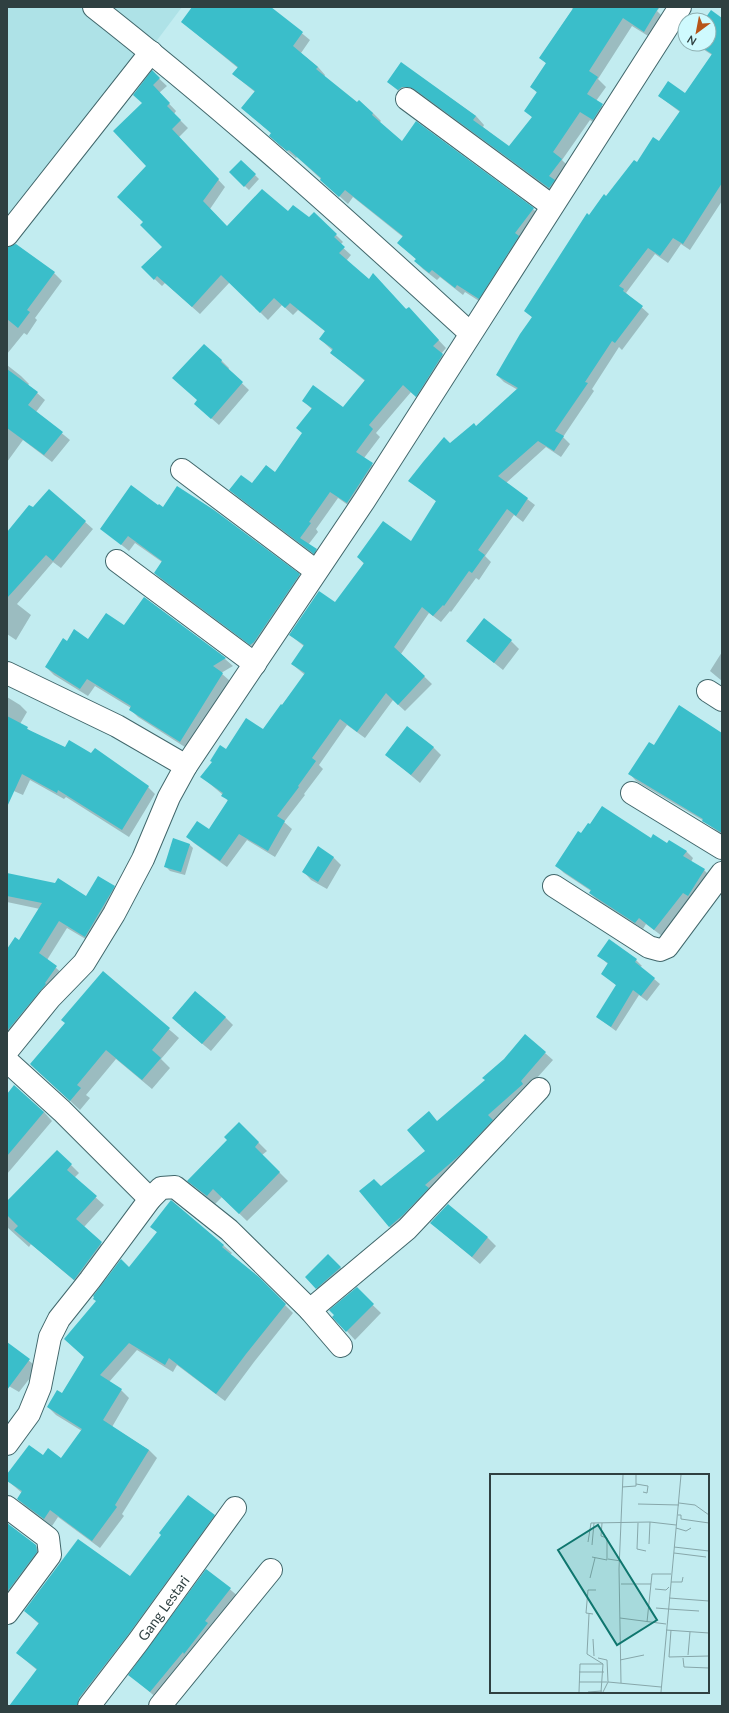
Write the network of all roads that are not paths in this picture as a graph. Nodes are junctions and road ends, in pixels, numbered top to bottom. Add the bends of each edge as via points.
1 (94, 7) edge
2 (680, 7) edge
3 (151, 52) junction
4 (407, 99) dead end
5 (552, 206) junction
6 (7, 235) edge
7 (470, 332) junction
8 (182, 470) dead end
9 (117, 561) dead end
10 (316, 571) junction
11 (255, 664) junction
12 (7, 673) edge
13 (186, 766) junction
14 (632, 793) dead end
15 (722, 848) edge
16 (722, 873) edge
17 (554, 886) dead end
18 (7, 1051) edge
19 (7, 1062) edge
20 (539, 1089) dead end
21 (150, 1199) junction
22 (310, 1310) junction
23 (340, 1346) dead end
24 (7, 1444) edge
25 (7, 1507) edge
26 (235, 1508) dead end
27 (271, 1570) dead end
28 (7, 1613) edge
29 (89, 1706) edge
30 (160, 1706) edge

1 - 3 street
2 - 5 street
3 - 6 street
3 - 7 street via 369,240
4 - 5 street
5 - 7 street
7 - 10 street via 364,501
8 - 10 street
9 - 11 street
10 - 11 street
11 - 13 street
12 - 13 street via 118,726
13 - 18 street via 169,797 129,887 84,962 50,998
14 - 15 street
16 - 17 street via 667,947 660,950 649,947
19 - 21 street via 62,1110
20 - 22 street via 407,1229
21 - 22 street via 161,1188 175,1187 228,1230
21 - 24 street via 59,1319 50,1337 40,1387 30,1414
22 - 23 street
25 - 28 street via 48,1538 50,1554
26 - 29 street, Gang Lestari
27 - 30 street

